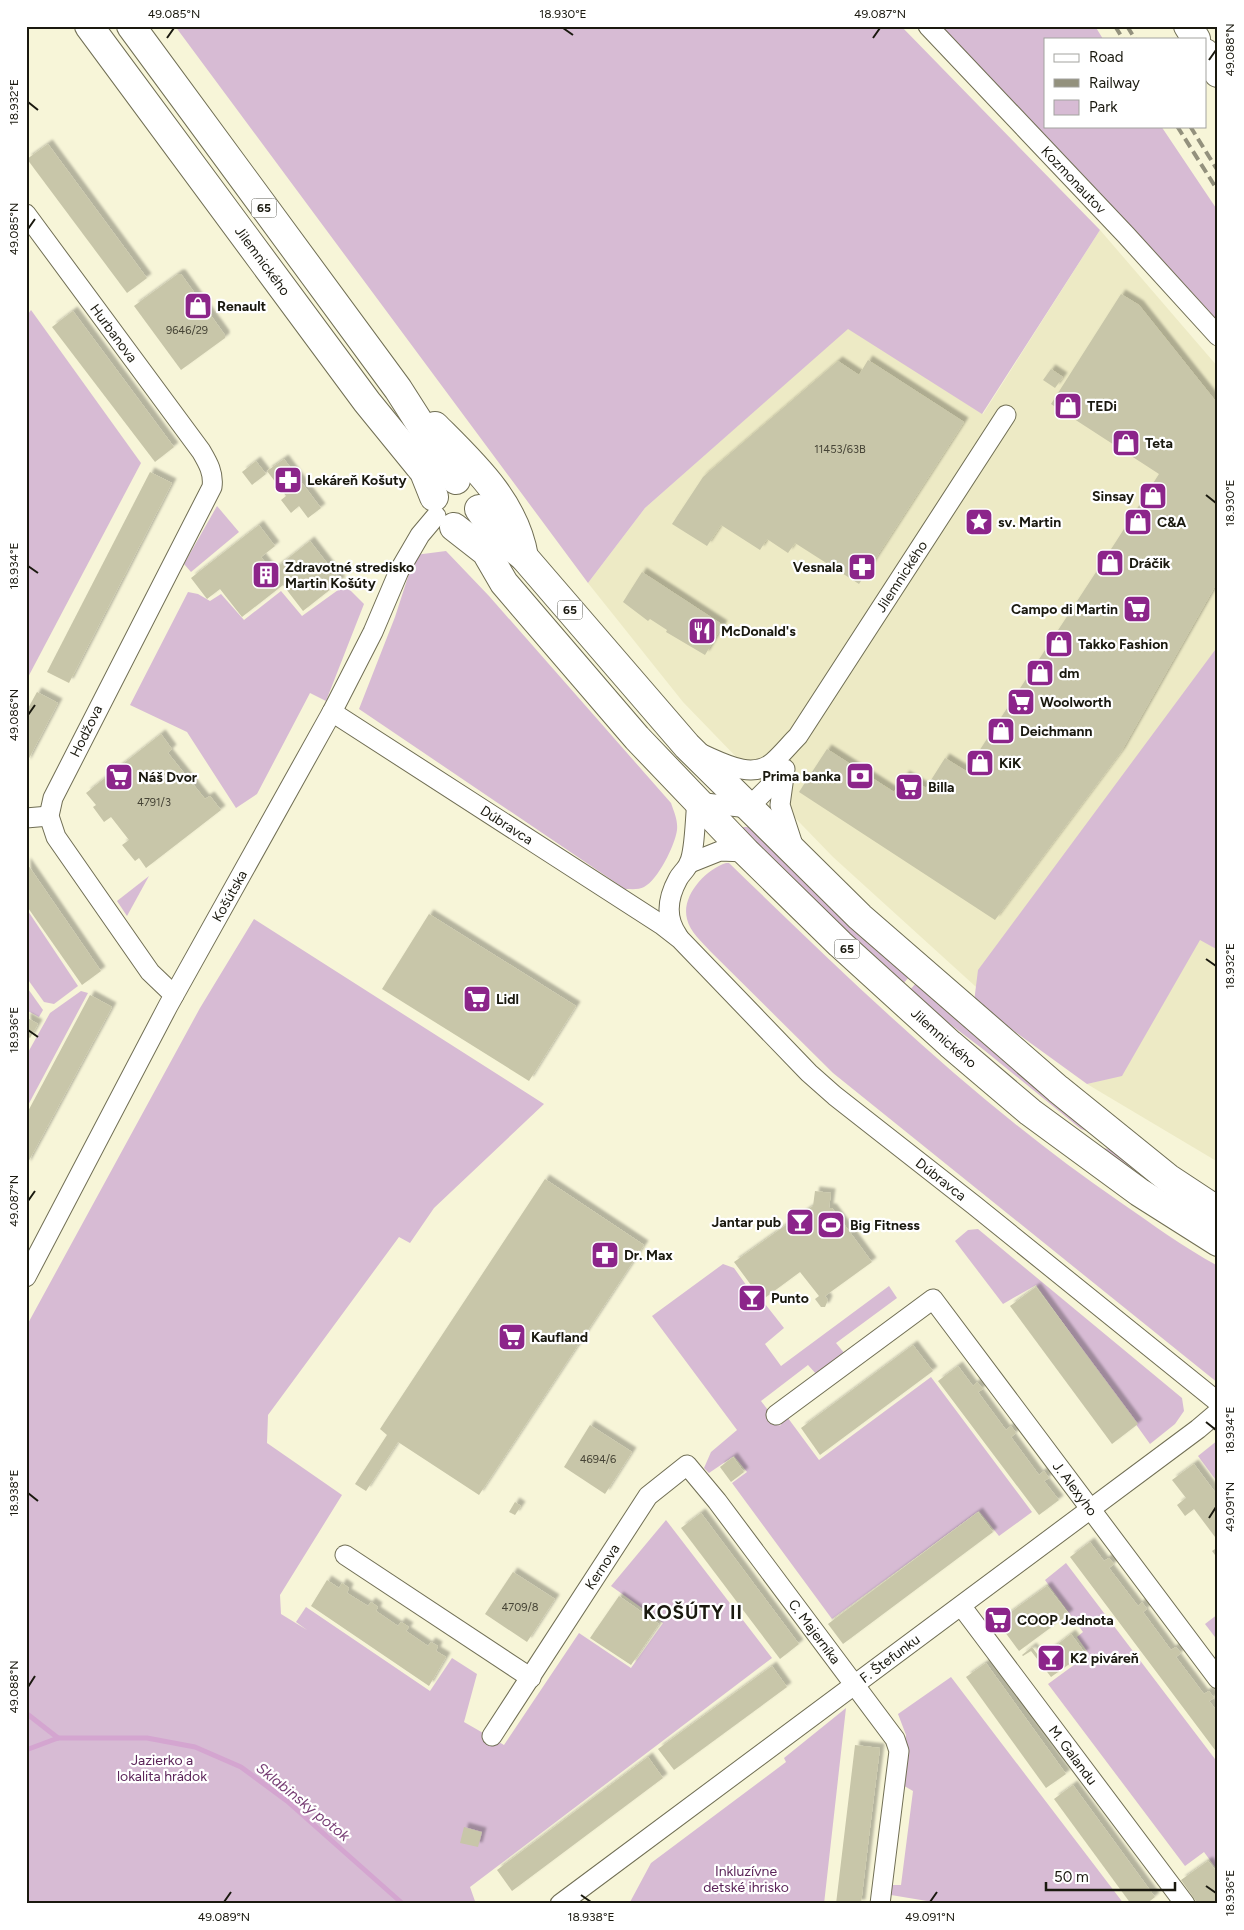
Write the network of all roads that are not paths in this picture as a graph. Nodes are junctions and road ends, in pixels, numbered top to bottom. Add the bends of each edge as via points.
1 (89, 26) edge
2 (131, 26) edge
3 (928, 26) edge
4 (1188, 26) edge
5 (1195, 38) edge
6 (1206, 55) edge
7 (1218, 73) edge
8 (26, 214) edge
9 (1218, 336) edge
10 (398, 389) junction
11 (1006, 415) dead end
12 (201, 451) joint
13 (456, 480) junction
14 (479, 509) junction
15 (441, 513) junction
16 (524, 556) junction
17 (332, 712) junction
18 (798, 736) junction
19 (687, 746) junction
20 (784, 772) junction
21 (698, 802) junction
22 (748, 808) junction
23 (49, 816) junction
24 (26, 818) edge
25 (746, 852) junction
26 (796, 857) junction
27 (690, 863) junction
28 (680, 939) junction
29 (174, 995) junction
30 (1218, 1211) edge
31 (1218, 1242) edge
32 (26, 1277) edge
33 (1218, 1402) edge
34 (1218, 1412) edge
35 (776, 1415) dead end
36 (687, 1465) joint
37 (1090, 1510) junction
38 (345, 1555) dead end
39 (962, 1607) junction
40 (531, 1678) junction
41 (1218, 1679) edge
42 (854, 1684) junction
43 (492, 1736) dead end
44 (560, 1904) edge
45 (880, 1904) edge
46 (1185, 1904) edge

1 - 15 main road, Jilemnického / 65 via 361,394 424,472
2 - 10 main road, Jilemnického / 65
3 - 9 street, Kozmonautov
4 - 5 main road
6 - 7 main road
8 - 12 street, Hurbanova
10 - 13 main road, Jilemnického / 65
10 - 16 main road, Jilemnického / 65 via 489,481 521,536
11 - 18 street, Jilemnického
12 - 23 street, Hodžova via 211,471 212,487 53,798
13 - 14 main road, Jilemnického / 65 via 473,487 478,495
13 - 15 main road via 443,485
14 - 15 main road via 467,524
14 - 16 main road, Jilemnického / 65 via 497,535
15 - 17 street, Košútska via 420,535 399,571 373,632
15 - 21 main road, Jilemnického / 65 via 486,552 510,590 637,738
16 - 19 main road, Jilemnického / 65
17 - 28 street, Dúbravca
17 - 29 street, Košútska
18 - 19 street, Jilemnického via 772,763 759,769 734,769
18 - 20 street, Jilemnického
19 - 22 main road, Jilemnického / 65
20 - 22 street, Jilemnického
20 - 26 street, Jilemnického via 780,805
21 - 22 street
21 - 25 main road, Jilemnického / 65
21 - 27 street, Dúbravca
22 - 26 main road, Jilemnického / 65
23 - 24 street
23 - 29 street via 56,837 129,944 150,972
25 - 27 street via 720,851
25 - 31 main road, Jilemnického / 65 via 898,997 1030,1112 1139,1192
26 - 30 main road, Jilemnického / 65 via 947,995 1058,1089 1168,1178
27 - 28 street, Dúbravca via 678,879 668,913
28 - 33 street, Dúbravca via 835,1096
29 - 32 street, Košútska
34 - 37 street, F. Štefunku
35 - 37 street, J. Alexyho via 933,1299
36 - 40 street, Kernova via 648,1496
36 - 42 street, C. Majerníka
37 - 39 street, F. Štefunku
37 - 41 street, J. Alexyho
38 - 40 street
39 - 42 street, F. Štefunku
39 - 46 street, M. Galandu
40 - 43 street, Kernova
42 - 44 street, F. Štefunku
42 - 45 street, C. Majerníka via 895,1739 899,1751

